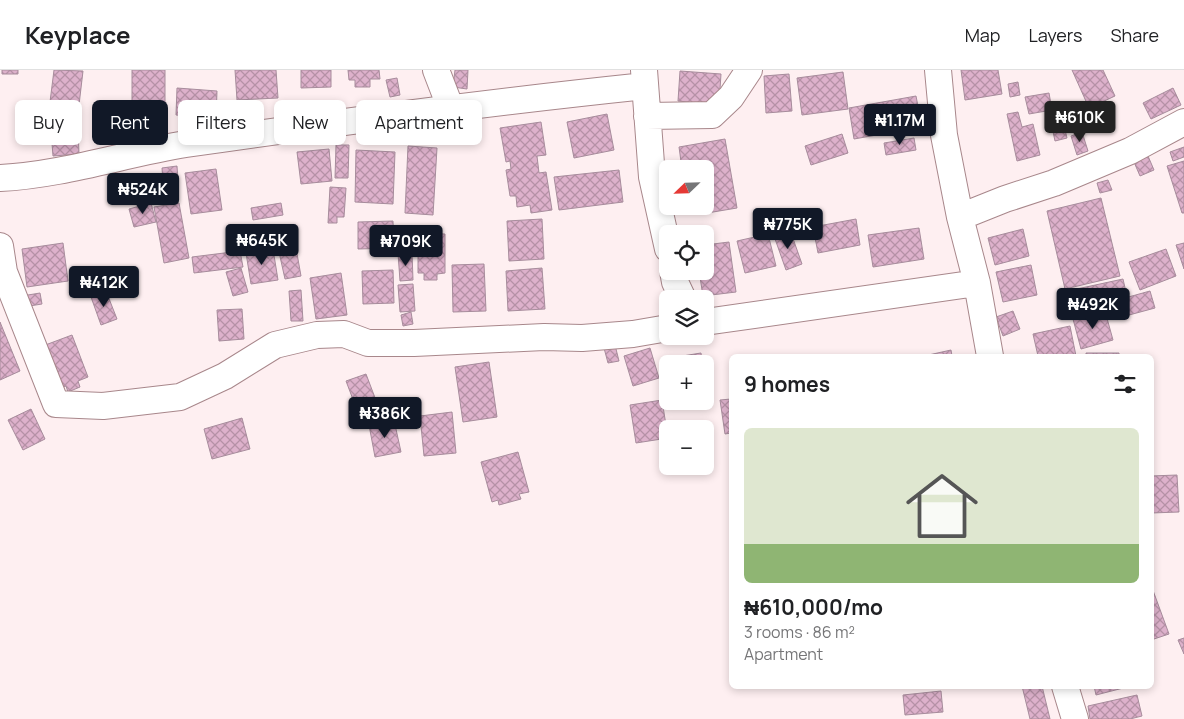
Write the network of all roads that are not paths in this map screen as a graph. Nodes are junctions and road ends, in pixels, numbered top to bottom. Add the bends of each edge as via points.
1 (436, 70) edge
2 (749, 70) edge
3 (938, 70) edge
4 (644, 78) edge
5 (448, 100) edge
6 (482, 104) edge
7 (647, 116) junction
8 (356, 121) edge
9 (1184, 122) edge
10 (0, 178) edge
11 (960, 217) junction
12 (663, 225) edge
13 (0, 246) edge
14 (2, 273) edge
15 (977, 283) junction
16 (714, 321) edge
17 (659, 330) edge
18 (990, 354) edge
19 (1066, 689) edge
20 (1074, 719) edge

1 - 5 street
2 - 7 street via 731,97 712,114
3 - 11 street via 944,135
4 - 6 street
4 - 7 street
7 - 12 street via 652,177
8 - 10 street via 187,144 75,168
9 - 11 street via 1130,151
11 - 15 street
13 - 14 street
14 - 17 street via 56,404 103,406 180,398 275,346 317,335 344,334 368,343 414,343 582,338
15 - 16 street
15 - 18 street
19 - 20 street

